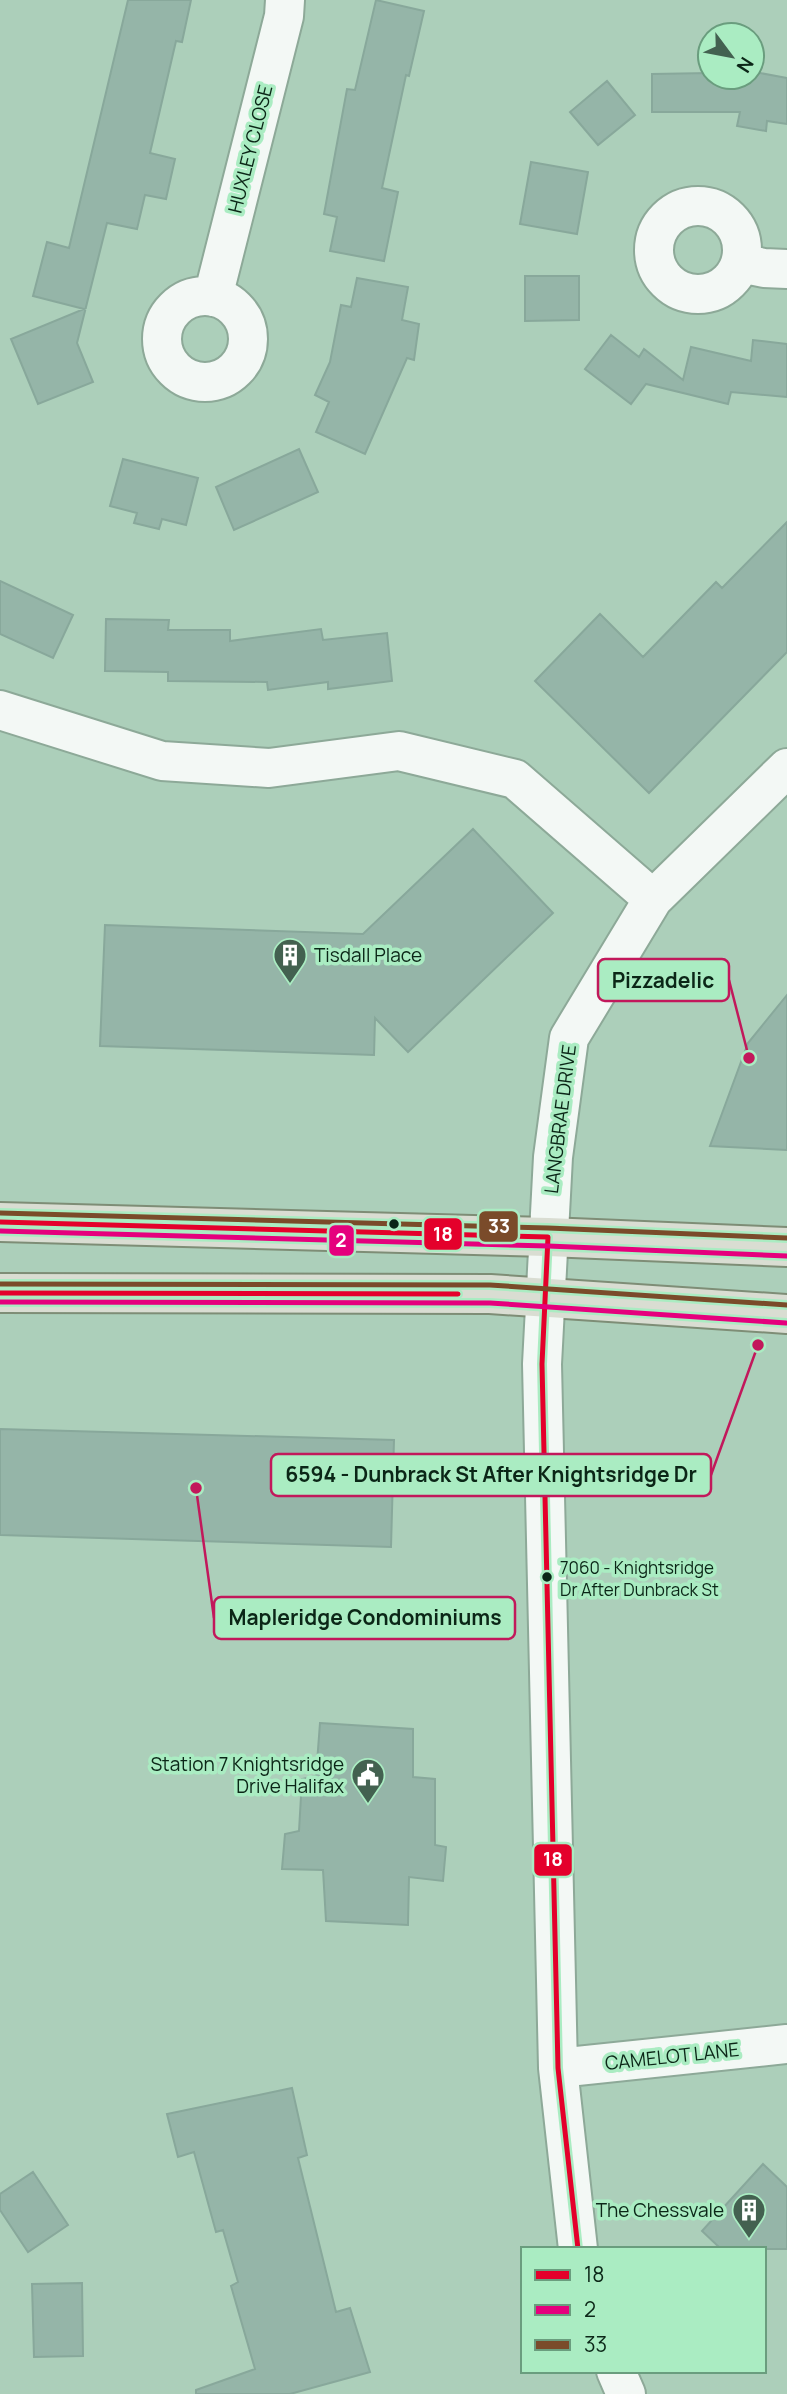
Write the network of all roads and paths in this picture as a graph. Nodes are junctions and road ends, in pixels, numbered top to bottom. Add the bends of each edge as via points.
1 (285, 0) edge
2 (740, 263) dead end
3 (787, 269) edge
4 (213, 297) dead end
5 (0, 710) edge
6 (787, 768) edge
7 (653, 899) junction
8 (0, 1222) edge
9 (548, 1237) junction
10 (787, 1247) edge
11 (0, 1293) edge
12 (546, 1296) junction
13 (787, 1314) edge
14 (787, 2044) edge
15 (558, 2068) junction
16 (578, 2247) edge
17 (617, 2373) edge
18 (626, 2394) edge

1 - 4 street, HUXLEY CLOSE
2 - 3 street
5 - 7 street via 162,761 269,768 399,751 515,779
6 - 7 street, LANGBRAE DRIVE
7 - 9 street, LANGBRAE DRIVE via 569,1038
8 - 9 main road
9 - 10 main road
9 - 12 street, LANGBRAE DRIVE
11 - 12 main road
12 - 13 main road
12 - 15 street, LANGBRAE DRIVE via 542,1364
14 - 15 street, CAMELOT LANE
15 - 16 street, LANGBRAE DRIVE
17 - 18 street

